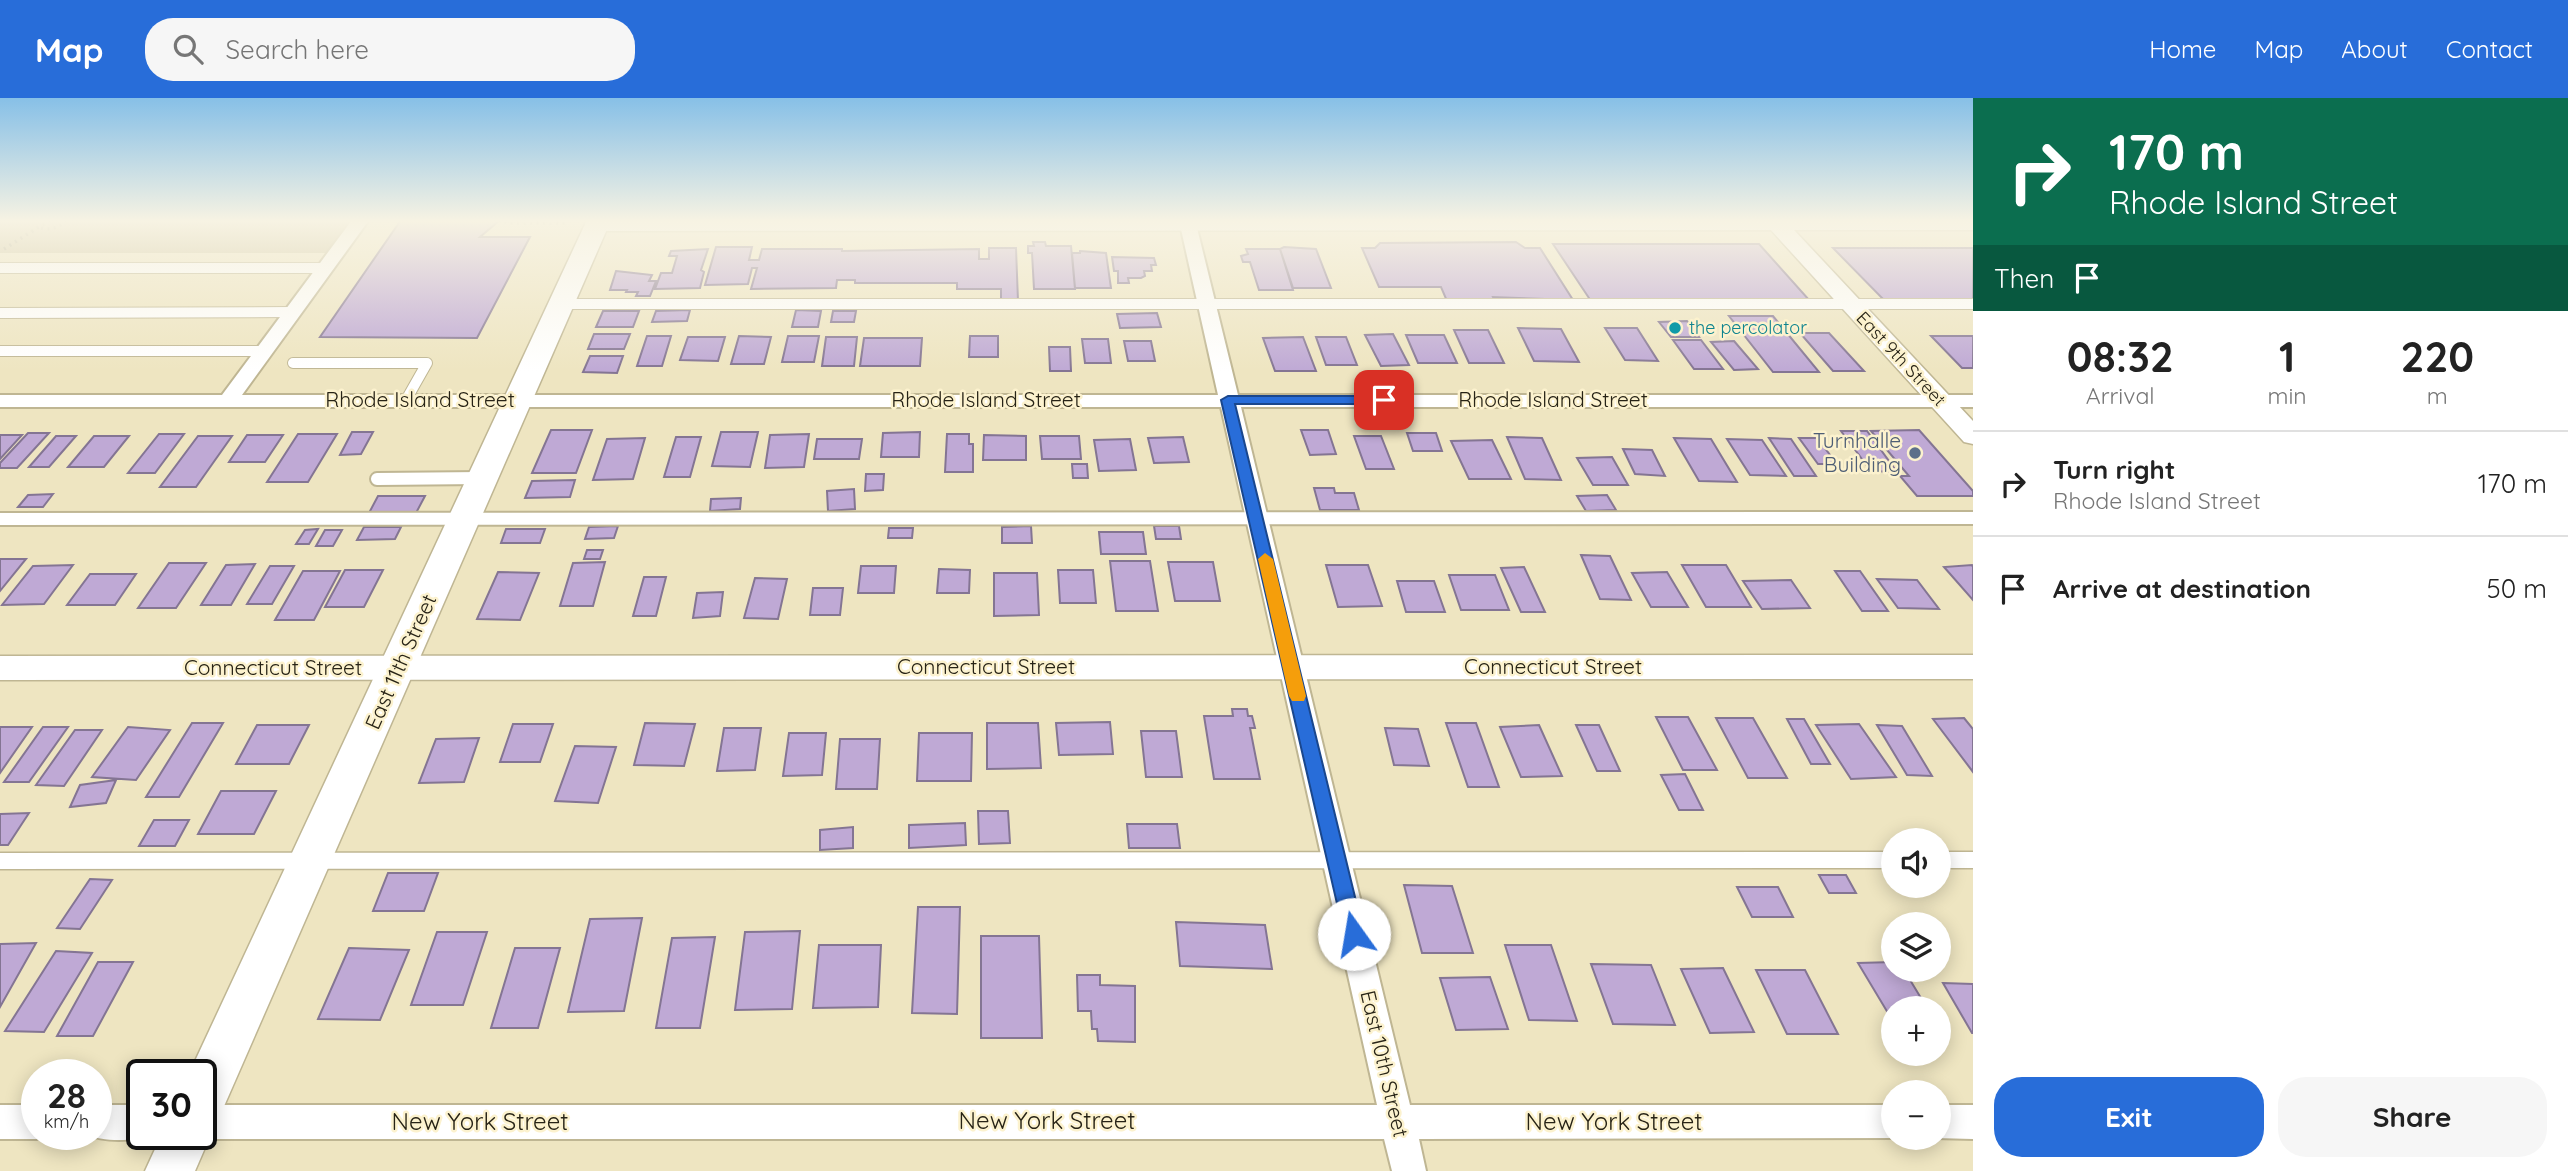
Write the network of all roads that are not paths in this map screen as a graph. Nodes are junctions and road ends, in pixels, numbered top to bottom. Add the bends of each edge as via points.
1 (324, 270) edge
2 (576, 270) edge
3 (1198, 270) edge
4 (1819, 270) edge
5 (561, 304) junction
6 (1206, 304) junction
7 (1973, 304) edge
8 (1851, 305) junction
9 (293, 312) junction
10 (0, 313) edge
11 (0, 351) edge
12 (264, 351) junction
13 (293, 363) dead end
14 (228, 400) junction
15 (406, 400) junction
16 (1228, 400) junction
17 (0, 401) edge
18 (517, 401) junction
19 (1940, 401) junction
20 (1973, 401) edge
21 (1973, 436) edge
22 (482, 478) junction
23 (377, 479) dead end
24 (1973, 518) edge
25 (0, 519) edge
26 (1256, 519) junction
27 (463, 520) junction
28 (398, 667) junction
29 (1291, 667) junction
30 (1973, 667) edge
31 (0, 668) edge
32 (1881, 860) edge
33 (1951, 860) edge
34 (1973, 860) edge
35 (0, 861) edge
36 (311, 861) junction
37 (1337, 861) junction
38 (217, 1067) edge
39 (1398, 1121) junction
40 (0, 1122) edge
41 (21, 1122) edge
42 (217, 1122) edge
43 (1881, 1122) edge
44 (1951, 1122) edge
45 (1973, 1122) edge
46 (180, 1150) edge
47 (170, 1171) edge
48 (1409, 1171) edge

1 - 9 street
2 - 5 main road, East 11th Street
3 - 6 street, East 10th Street
4 - 8 street, East 9th Street
5 - 6 lane
5 - 18 main road, East 11th Street
6 - 8 lane
6 - 16 street, East 10th Street
7 - 8 lane
8 - 19 street, East 9th Street
9 - 10 lane
9 - 12 street
11 - 12 lane
12 - 14 street
13 - 15 lane via 427,363
14 - 15 street, Rhode Island Street
14 - 17 street, Rhode Island Street
15 - 18 street, Rhode Island Street
16 - 18 street, Rhode Island Street
16 - 19 street, Rhode Island Street
16 - 26 street, East 10th Street
18 - 22 main road, East 11th Street
19 - 20 street, Rhode Island Street
19 - 21 street, East 9th Street
22 - 23 lane
22 - 27 main road, East 11th Street
24 - 26 lane
25 - 27 lane
26 - 27 lane
26 - 29 street, East 10th Street
27 - 28 main road, East 11th Street
28 - 29 street, Connecticut Street
28 - 31 street, Connecticut Street
28 - 36 main road, East 11th Street
29 - 30 street, Connecticut Street
29 - 37 street, East 10th Street
32 - 37 lane
33 - 34 lane
35 - 36 lane
36 - 37 lane
36 - 38 main road, East 11th Street
37 - 39 street, East 10th Street
39 - 42 street, New York Street
39 - 43 street, New York Street
39 - 48 street, East 10th Street
40 - 41 street
44 - 45 street
46 - 47 main road

